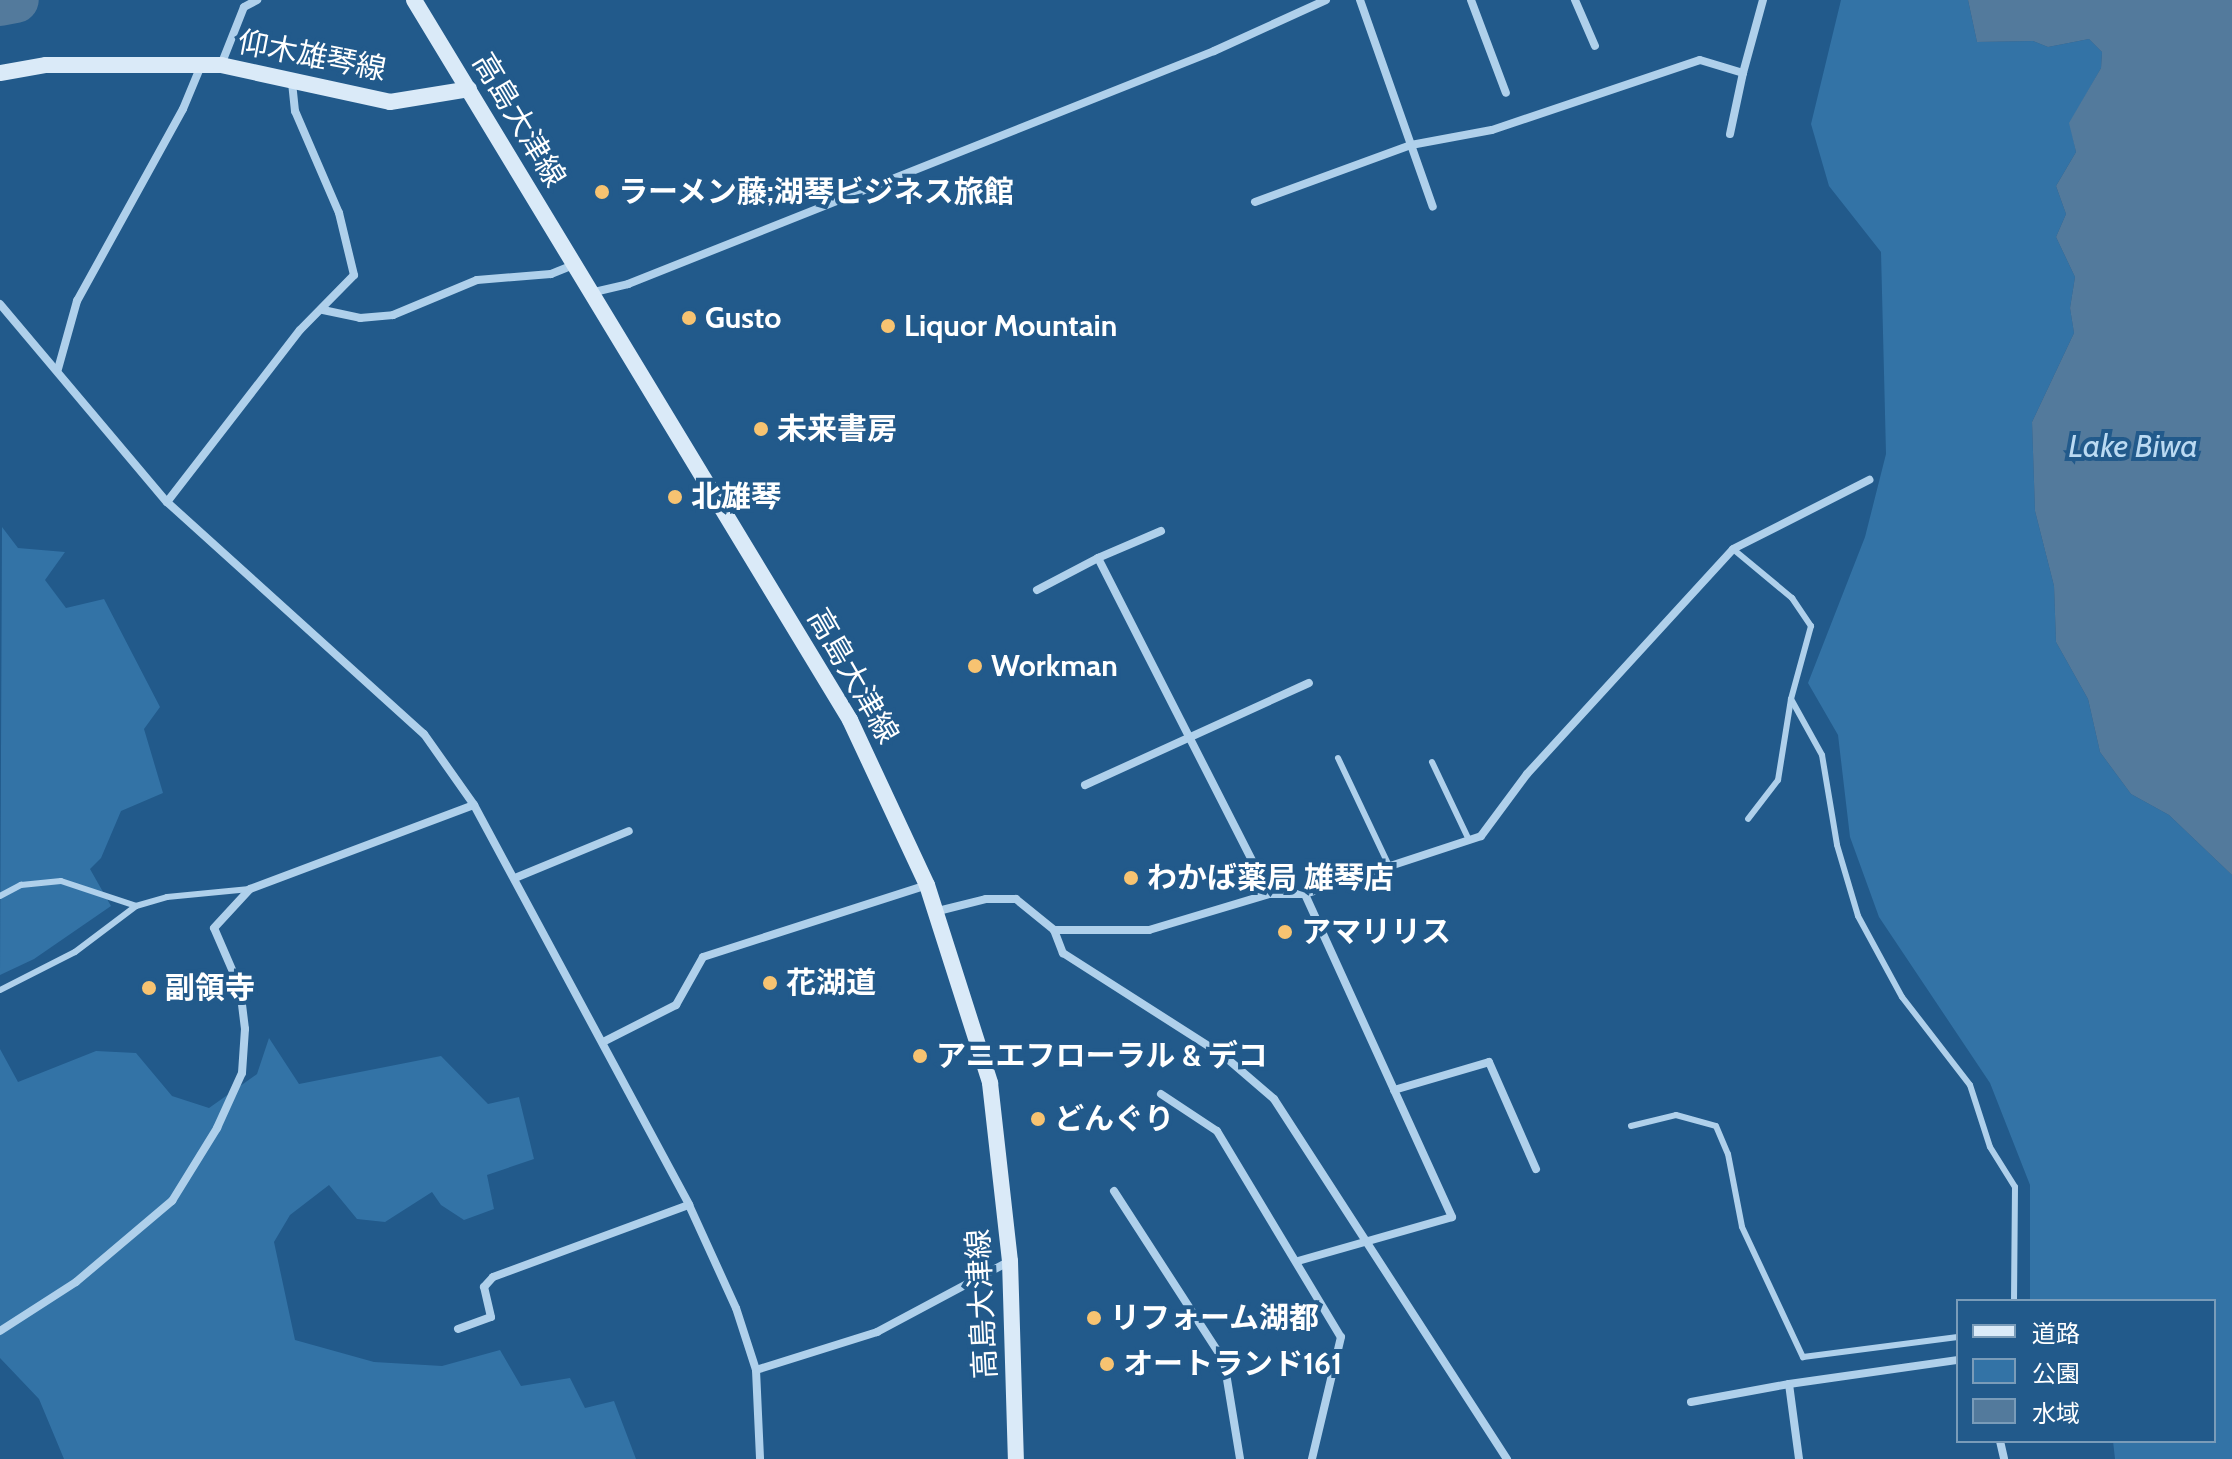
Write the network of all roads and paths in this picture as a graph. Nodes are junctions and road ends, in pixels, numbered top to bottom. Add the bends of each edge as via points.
1 (257, 0) edge
2 (414, 0) edge
3 (1326, 0) edge
4 (1360, 0) edge
5 (1471, 0) edge
6 (1575, 0) edge
7 (1763, 0) edge
8 (1595, 46) dead end
9 (221, 65) junction
10 (200, 68) junction
11 (0, 73) edge
12 (1743, 73) junction
13 (292, 80) junction
14 (469, 89) junction
15 (1506, 93) dead end
16 (1730, 134) dead end
17 (1411, 145) junction
18 (1255, 202) dead end
19 (1433, 207) dead end
20 (573, 265) junction
21 (590, 293) junction
22 (0, 304) edge
23 (323, 310) junction
24 (58, 369) junction
25 (1869, 480) dead end
26 (167, 502) junction
27 (1161, 531) dead end
28 (1733, 549) junction
29 (1098, 558) junction
30 (1037, 590) dead end
31 (1309, 683) dead end
32 (1791, 699) junction
33 (1187, 737) junction
34 (1338, 758) dead end
35 (1432, 762) dead end
36 (1085, 785) dead end
37 (474, 805) junction
38 (1748, 819) dead end
39 (629, 831) dead end
40 (1469, 840) junction
41 (1389, 866) junction
42 (515, 878) junction
43 (927, 885) junction
44 (250, 889) junction
45 (1269, 894) junction
46 (1305, 894) junction
47 (0, 896) edge
48 (136, 906) junction
49 (938, 911) junction
50 (1054, 930) junction
51 (0, 990) edge
52 (603, 1042) junction
53 (1394, 1090) junction
54 (1161, 1094) dead end
55 (1631, 1126) dead end
56 (1536, 1169) dead end
57 (1114, 1191) dead end
58 (689, 1205) junction
59 (1367, 1242) junction
60 (1010, 1261) junction
61 (1298, 1261) junction
62 (2014, 1299) edge
63 (458, 1329) dead end
64 (0, 1331) edge
65 (1956, 1337) edge
66 (1956, 1360) edge
67 (756, 1370) junction
68 (1789, 1384) junction
69 (1691, 1402) dead end
70 (760, 1459) edge
71 (1016, 1459) edge
72 (1240, 1459) edge
73 (1312, 1459) edge
74 (1507, 1459) edge
75 (1799, 1459) edge

1 - 9 street via 244,7
2 - 14 main road, 高島大津線
3 - 21 street via 1214,51 628,284
4 - 17 street
5 - 15 street
6 - 8 street
7 - 12 street
9 - 10 main road, 仰木雄琴線
9 - 13 main road, 仰木雄琴線
10 - 11 main road, 仰木雄琴線 via 46,65
10 - 24 street via 183,109 77,301
12 - 16 street
12 - 17 street via 1700,60 1492,130
13 - 14 main road, 仰木雄琴線 via 390,102
13 - 23 street via 295,111 339,213 354,275
14 - 20 main road, 高島大津線
17 - 18 street
17 - 19 street
20 - 21 main road, 高島大津線
20 - 23 street via 551,274 477,280 393,315 360,318
21 - 43 main road, 高島大津線 via 850,720
22 - 24 street
23 - 26 street via 300,330
24 - 26 street
25 - 28 street
26 - 37 street via 424,734
27 - 29 street
28 - 32 lane via 1792,598 1811,626
28 - 40 street via 1527,774 1481,836
29 - 30 street
29 - 33 street
31 - 33 street
32 - 38 lane via 1778,780
32 - 62 lane via 1822,755 1837,845 1858,916 1902,997 1970,1085 1990,1147 2015,1187
33 - 36 street
33 - 45 street
34 - 41 lane
35 - 40 lane
37 - 42 street
37 - 44 street
39 - 42 street
40 - 41 street
41 - 46 street
42 - 52 street
43 - 49 main road, 高島大津線
43 - 52 street via 703,957 676,1005
44 - 48 lane via 167,897
44 - 64 street via 214,928 240,988 245,1029 242,1073 217,1128 172,1201 76,1282
45 - 46 street
45 - 50 street via 1149,930
46 - 53 street
47 - 48 lane via 21,885 61,881
48 - 51 lane via 75,952
49 - 50 street via 986,899 1016,899
49 - 60 main road, 高島大津線 via 990,1083
50 - 59 street via 1063,953 1224,1056 1274,1099
52 - 58 street
53 - 56 street via 1489,1062
53 - 59 street via 1452,1217
54 - 61 street via 1217,1131
55 - 65 lane via 1676,1115 1716,1126 1728,1154 1742,1227 1803,1357
57 - 72 street via 1224,1361
58 - 63 street via 493,1277 484,1287 491,1317
58 - 67 street via 736,1308
59 - 61 street
59 - 74 street
60 - 67 street via 877,1332
60 - 71 main road, 高島大津線
61 - 73 street via 1341,1337
66 - 68 street
67 - 70 street
68 - 69 street
68 - 75 street

